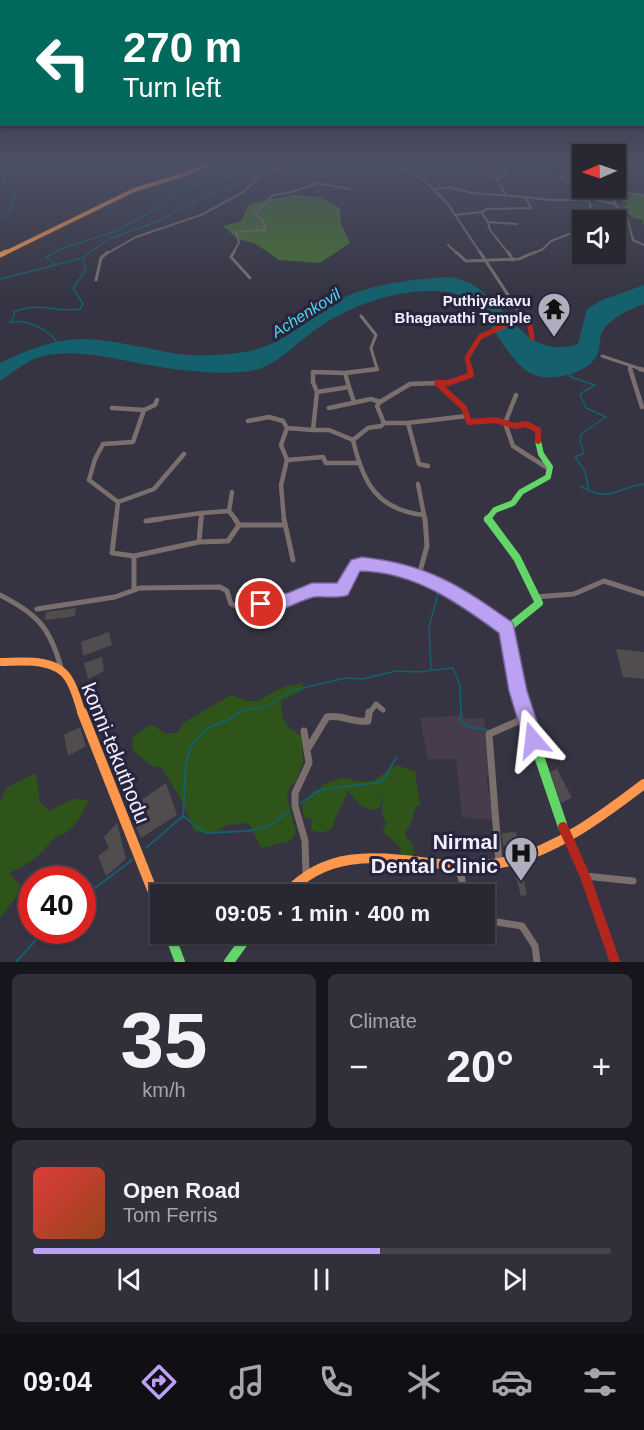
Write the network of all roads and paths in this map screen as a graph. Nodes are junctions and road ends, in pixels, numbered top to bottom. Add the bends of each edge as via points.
1 (97, 208) edge
2 (214, 208) edge
3 (260, 208) edge
4 (450, 208) edge
5 (490, 208) edge
6 (619, 208) edge
7 (481, 212) junction
8 (456, 215) junction
9 (488, 222) junction
10 (517, 224) dead end
11 (572, 233) edge
12 (448, 244) dead end
13 (644, 244) edge
14 (0, 255) edge
15 (513, 260) junction
16 (487, 261) junction
17 (250, 278) dead end
18 (96, 280) dead end
19 (361, 316) dead end
20 (523, 318) junction
21 (531, 338) dead end
22 (602, 356) dead end
23 (629, 365) junction
24 (644, 370) edge
25 (345, 373) junction
26 (437, 383) junction
27 (349, 387) junction
28 (317, 392) junction
29 (516, 395) dead end
30 (157, 400) dead end
31 (354, 402) junction
32 (380, 402) junction
33 (642, 407) dead end
34 (112, 408) dead end
35 (329, 408) dead end
36 (144, 410) junction
37 (466, 416) junction
38 (248, 421) dead end
39 (384, 423) junction
40 (408, 423) junction
41 (505, 423) junction
42 (287, 428) junction
43 (313, 430) junction
44 (353, 440) junction
45 (184, 454) dead end
46 (287, 460) junction
47 (358, 463) junction
48 (428, 466) dead end
49 (549, 469) junction
50 (418, 484) dead end
51 (232, 492) dead end
52 (118, 502) junction
53 (229, 511) junction
54 (202, 513) junction
55 (424, 515) junction
56 (146, 522) dead end
57 (239, 525) junction
58 (284, 525) junction
59 (199, 542) junction
60 (134, 556) junction
61 (293, 560) dead end
62 (419, 575) junction
63 (134, 590) junction
64 (644, 594) edge
65 (0, 595) edge
66 (535, 597) junction
67 (37, 609) dead end
68 (507, 629) junction
69 (0, 662) edge
70 (61, 668) junction
71 (383, 710) dead end
72 (526, 717) junction
73 (304, 730) dead end
74 (307, 750) junction
75 (644, 784) edge
76 (567, 835) junction
77 (499, 863) junction
78 (452, 866) junction
79 (306, 876) junction
80 (585, 876) junction
81 (633, 880) dead end
82 (150, 884) edge
83 (297, 884) edge
84 (463, 884) edge
85 (495, 922) edge
86 (173, 944) edge
87 (241, 944) edge
88 (180, 962) edge
89 (229, 962) edge
90 (537, 962) edge
91 (615, 962) edge

1 - 14 main road
2 - 18 street via 182,223 135,236 115,248 101,258
3 - 17 street via 255,214 263,221 264,230 236,232 239,242 231,253
4 - 8 street
5 - 7 street
6 - 13 street via 627,217 633,240
7 - 8 street
7 - 9 street
8 - 16 street
9 - 10 street
9 - 15 street
11 - 15 street
12 - 16 street via 466,261
15 - 16 street
16 - 20 street
19 - 25 street via 376,334 371,348 377,369
20 - 21 main road via 528,314
20 - 26 main road via 480,337 467,358 471,375
22 - 23 street
23 - 24 street
23 - 33 street
25 - 27 street
25 - 28 street via 313,372
26 - 32 street via 410,384
26 - 37 main road via 464,408
27 - 28 street
27 - 31 street
28 - 43 street
29 - 41 street
30 - 36 street
31 - 32 street
31 - 35 street
32 - 39 street via 377,406
34 - 36 street
36 - 52 street via 133,442 103,444 88,480
37 - 40 street
37 - 41 main road via 469,422
38 - 42 street via 269,417 283,421
39 - 40 street
39 - 44 street via 368,428
40 - 48 street via 419,464
41 - 49 street via 513,446
41 - 49 main road via 526,424 538,430 538,447
42 - 43 street
42 - 46 street via 281,445
43 - 44 street via 329,430
44 - 47 street
45 - 52 street via 154,489
46 - 47 street via 323,457 326,463
46 - 58 street via 280,485
47 - 55 street via 383,501 401,512
49 - 66 main road via 548,477 521,492 513,503 495,510 487,520 516,558
50 - 55 street
51 - 53 street
52 - 60 street via 112,553
53 - 54 street
53 - 57 street
54 - 56 street
54 - 59 street
55 - 62 street via 428,555
57 - 58 street
57 - 59 street via 228,541
58 - 61 street
59 - 60 street
60 - 63 street
62 - 63 street via 393,567 356,565 342,590 312,590 289,601 239,607 231,604 225,588
62 - 68 street via 465,598
63 - 67 street via 105,599
64 - 66 street via 604,581 574,594
65 - 70 street via 36,614 55,640
66 - 68 main road via 539,603
68 - 72 main road
69 - 70 main road, konni-tekuthodu
70 - 82 main road, konni-tekuthodu via 89,725
71 - 74 street via 376,704 369,711 368,721 363,722 350,723 335,715 327,717
72 - 76 main road via 549,795
72 - 77 street via 489,734
73 - 74 street
74 - 79 street via 309,763 295,793 305,841
75 - 76 main road via 605,814
76 - 77 main road
76 - 80 main road
77 - 78 main road
78 - 79 main road via 398,858 369,859
78 - 84 street
79 - 83 main road
80 - 81 street
80 - 91 main road
85 - 90 street via 522,926 535,946
86 - 88 main road
87 - 89 main road

